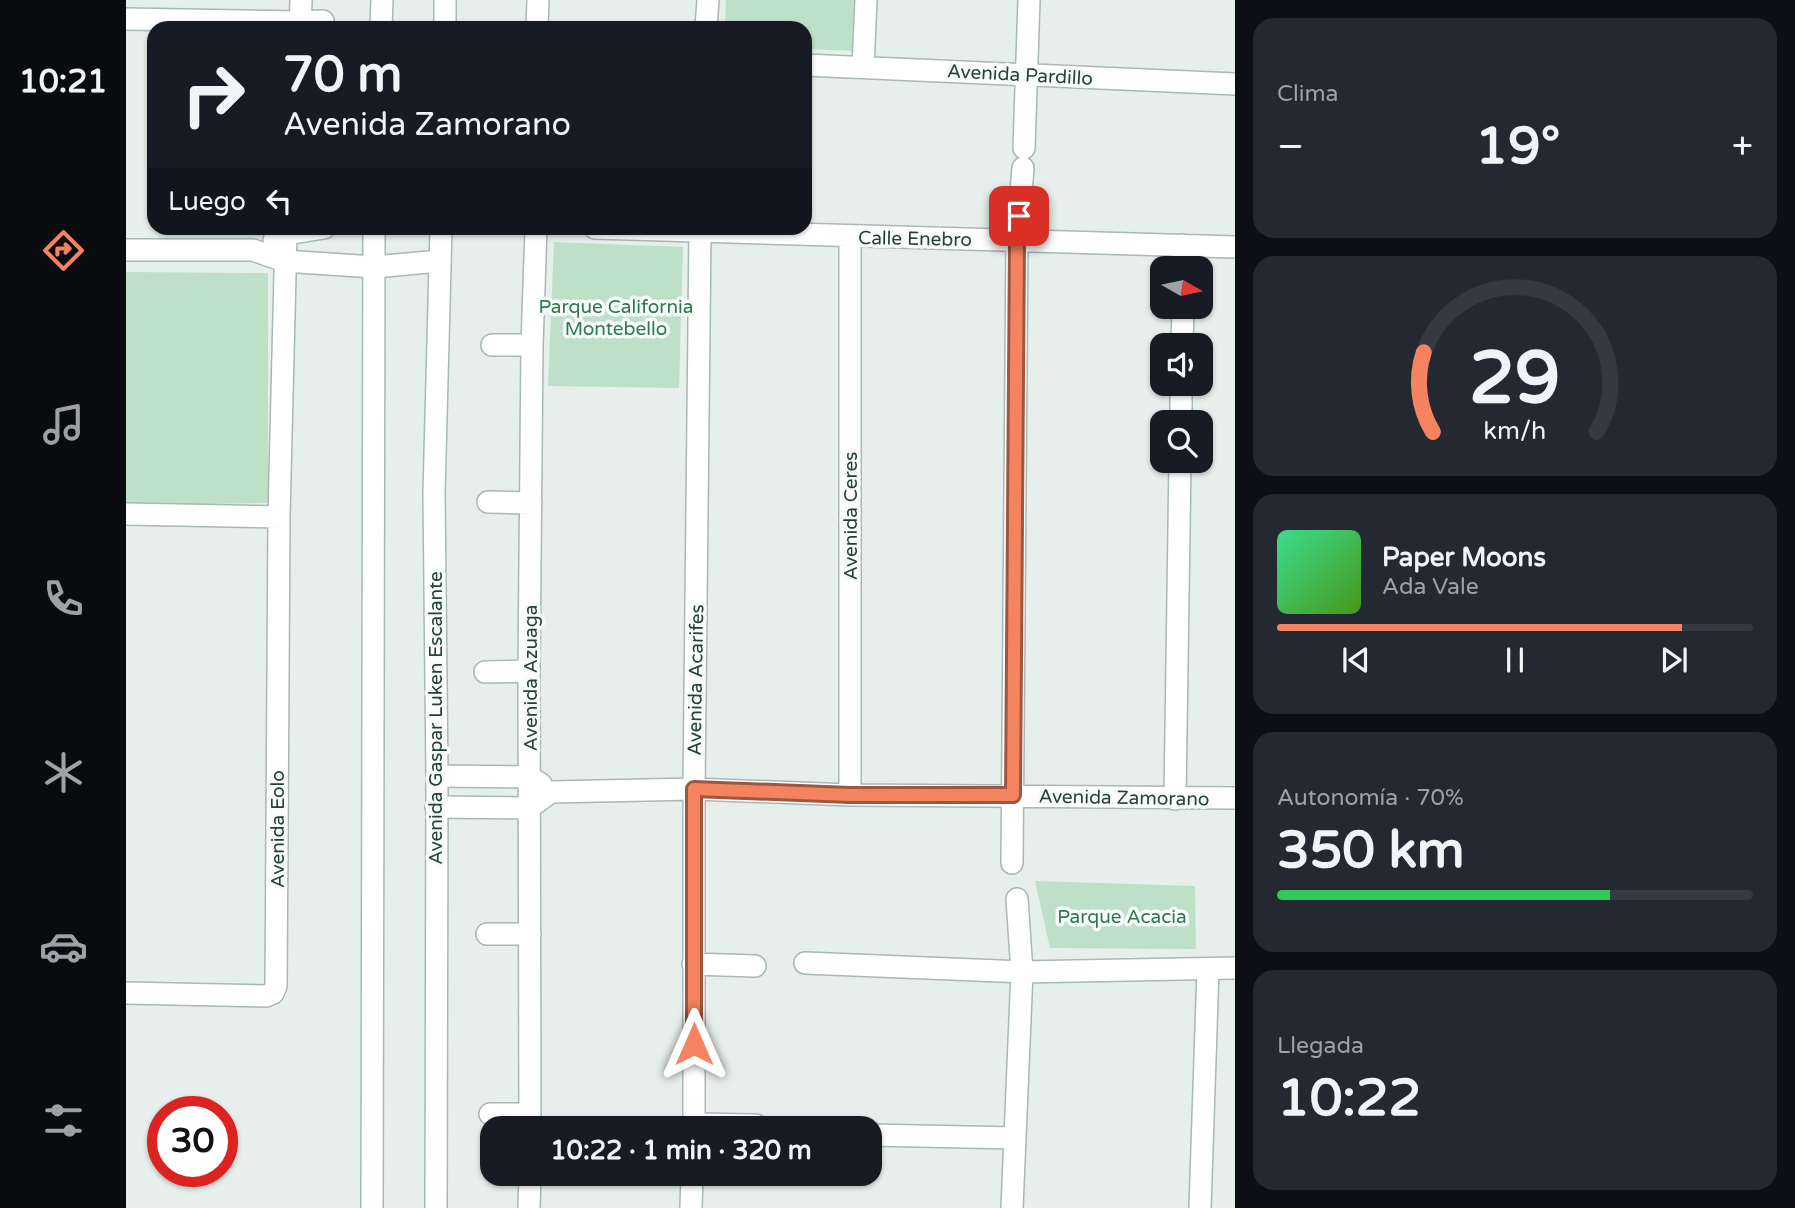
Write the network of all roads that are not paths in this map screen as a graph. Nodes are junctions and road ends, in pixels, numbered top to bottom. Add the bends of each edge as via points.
1 (301, 0) edge
2 (382, 0) edge
3 (445, 0) edge
4 (538, 0) edge
5 (708, 0) edge
6 (866, 0) edge
7 (1029, 0) edge
8 (126, 19) edge
9 (323, 20) dead end
10 (184, 21) edge
11 (300, 21) edge
12 (318, 21) edge
13 (381, 21) edge
14 (445, 21) edge
15 (537, 21) edge
16 (706, 21) edge
17 (812, 65) edge
18 (863, 67) junction
19 (1026, 75) junction
20 (1235, 84) edge
21 (284, 235) edge
22 (286, 235) edge
23 (374, 235) edge
24 (441, 235) edge
25 (536, 235) edge
26 (700, 235) edge
27 (790, 235) edge
28 (850, 237) junction
29 (1017, 240) junction
30 (1184, 245) junction
31 (1235, 247) edge
32 (126, 250) edge
33 (253, 250) junction
34 (1184, 256) edge
35 (284, 261) junction
36 (440, 261) junction
37 (374, 267) junction
38 (492, 345) dead end
39 (533, 345) junction
40 (1180, 473) edge
41 (488, 502) dead end
42 (531, 503) junction
43 (126, 514) edge
44 (279, 517) junction
45 (529, 671) junction
46 (485, 672) dead end
47 (437, 776) junction
48 (530, 777) junction
49 (694, 789) junction
50 (551, 792) junction
51 (850, 795) junction
52 (1013, 795) junction
53 (1235, 798) edge
54 (1175, 799) junction
55 (436, 807) junction
56 (529, 808) junction
57 (1012, 863) dead end
58 (1017, 899) dead end
59 (487, 934) dead end
60 (530, 934) junction
61 (693, 964) junction
62 (805, 964) dead end
63 (755, 965) dead end
64 (1208, 968) junction
65 (1235, 968) edge
66 (1022, 972) junction
67 (126, 993) edge
68 (490, 1114) dead end
69 (501, 1116) edge
70 (530, 1116) edge
71 (694, 1116) edge
72 (882, 1135) edge
73 (1015, 1138) junction
74 (530, 1186) edge
75 (692, 1186) edge
76 (372, 1208) edge
77 (436, 1208) edge
78 (529, 1208) edge
79 (691, 1208) edge
80 (1012, 1208) edge
81 (1200, 1208) edge

1 - 11 street
2 - 13 street
3 - 14 street
4 - 15 street
5 - 16 street
6 - 18 street
7 - 19 street
8 - 10 street
9 - 12 street
17 - 18 street, Avenida Pardillo
18 - 19 street, Avenida Pardillo
19 - 20 street, Avenida Pardillo
19 - 29 street
21 - 33 street
22 - 35 street, Avenida Eolo
23 - 37 street
24 - 36 street, Avenida Gaspar Luken Escalante
25 - 39 street, Avenida Azuaga
26 - 49 street, Avenida Acarifes
27 - 28 street, Calle Enebro
28 - 29 street, Calle Enebro
28 - 51 street, Avenida Ceres
29 - 30 street, Calle Enebro
29 - 52 street
30 - 31 street, Calle Enebro
30 - 34 street
32 - 33 street
33 - 35 street
35 - 37 street
35 - 44 street, Avenida Eolo
36 - 37 street
36 - 47 street, Avenida Gaspar Luken Escalante via 434,493
37 - 76 street
38 - 39 street
39 - 42 street, Avenida Azuaga
40 - 54 street
41 - 42 street
42 - 45 street, Avenida Azuaga
43 - 44 street
44 - 67 street, Avenida Eolo via 276,986 266,996
45 - 46 street
45 - 48 street, Avenida Azuaga
47 - 48 street
47 - 55 street, Avenida Gaspar Luken Escalante
48 - 50 street
48 - 56 street, Avenida Azuaga
49 - 50 street, Avenida Zamorano
49 - 51 street, Avenida Zamorano
49 - 61 street, Avenida Acarifes
50 - 56 street
51 - 52 street, Avenida Zamorano
52 - 54 street, Avenida Zamorano
52 - 57 street
53 - 54 street, Avenida Zamorano
55 - 56 street
55 - 77 street, Avenida Gaspar Luken Escalante
56 - 60 street, Avenida Azuaga
58 - 66 street
59 - 60 street
60 - 70 street, Avenida Azuaga
61 - 63 street
61 - 71 street, Avenida Acarifes
62 - 66 street
64 - 65 street
64 - 66 street
64 - 81 street
66 - 73 street
68 - 69 street
72 - 73 street
73 - 80 street
74 - 78 street
75 - 79 street

